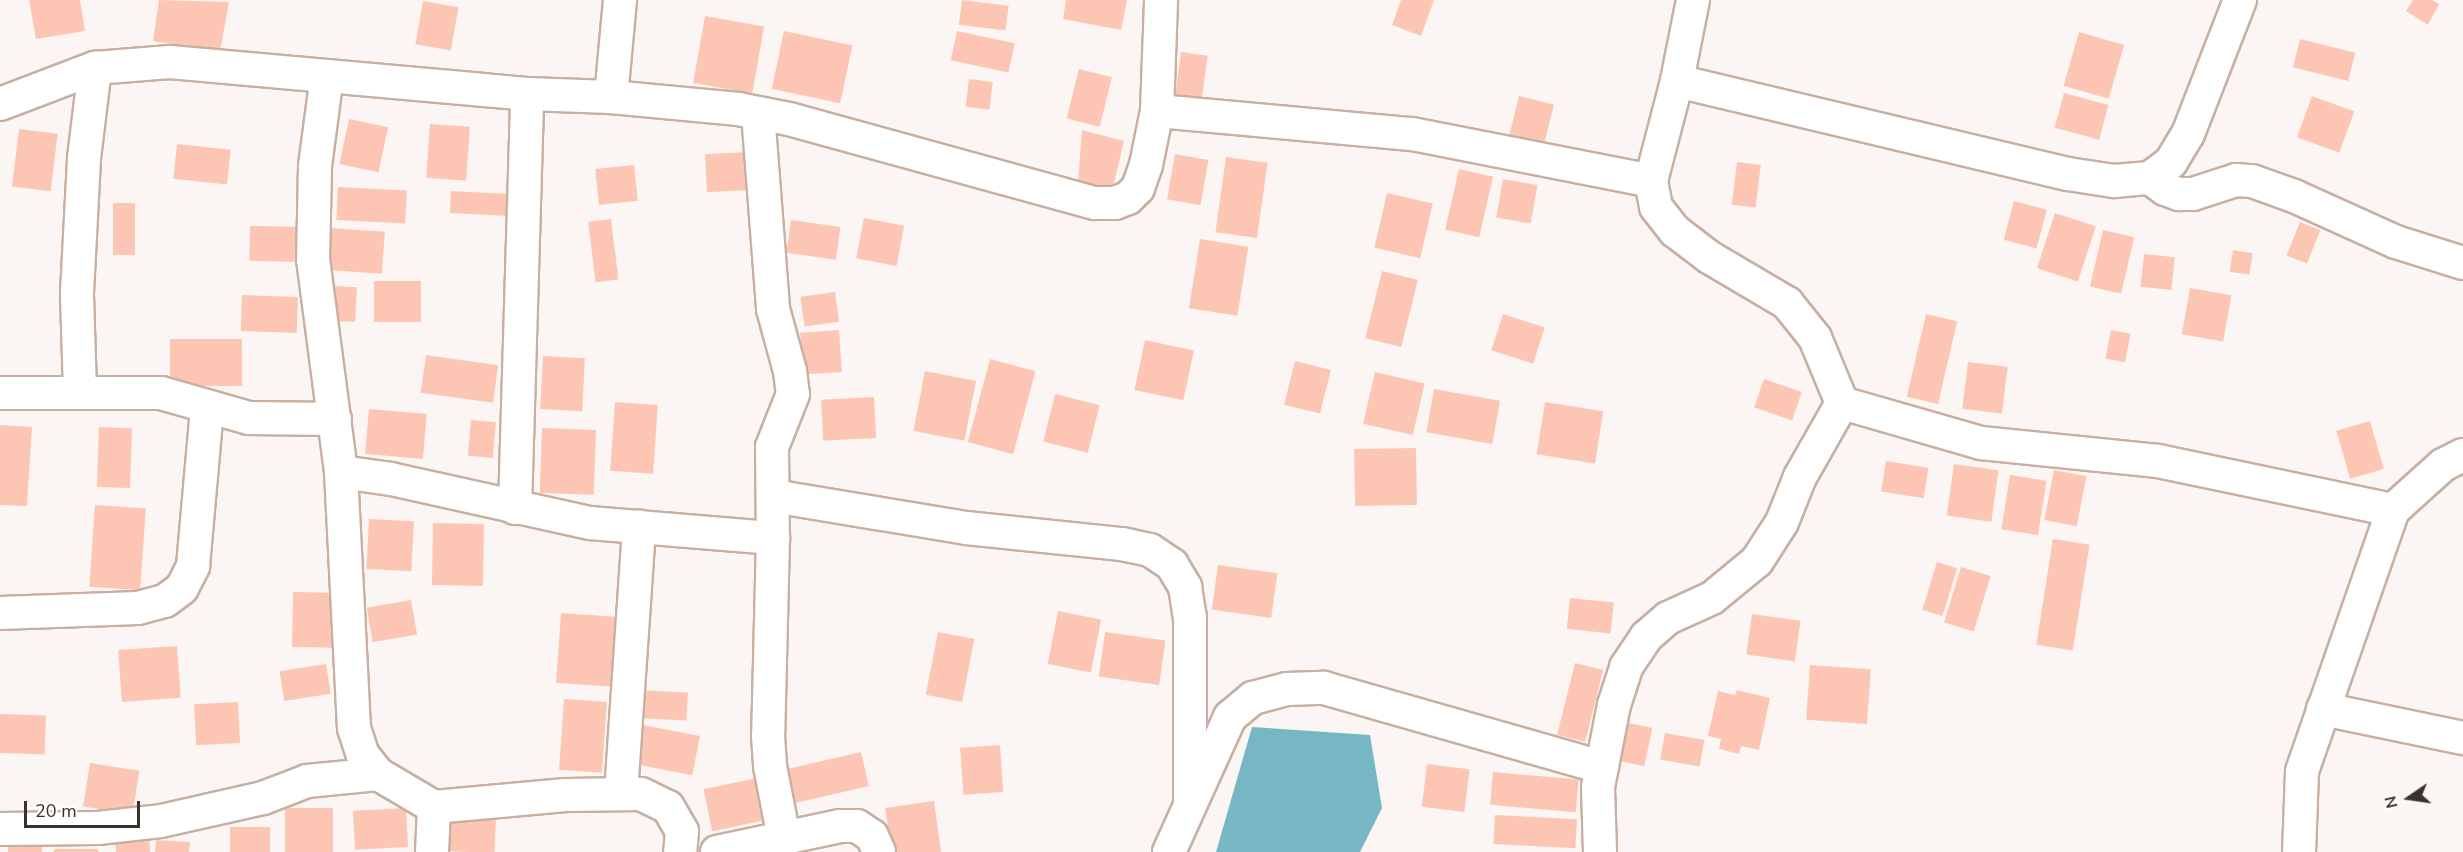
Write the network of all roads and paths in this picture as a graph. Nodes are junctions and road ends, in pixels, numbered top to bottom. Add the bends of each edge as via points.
1 (620, 0) edge
2 (1161, 0) edge
3 (1693, 0) edge
4 (2240, 0) edge
5 (95, 68) junction
6 (327, 76) junction
7 (1677, 81) junction
8 (527, 94) junction
9 (611, 97) junction
10 (0, 104) edge
11 (1157, 111) junction
12 (758, 113) junction
13 (2150, 178) junction
14 (1651, 181) junction
15 (2463, 263) edge
16 (80, 391) junction
17 (0, 393) edge
18 (1842, 403) junction
19 (207, 408) junction
20 (335, 418) junction
21 (2463, 455) edge
22 (341, 471) junction
23 (773, 496) junction
24 (515, 508) junction
25 (2393, 510) junction
26 (639, 527) junction
27 (773, 538) junction
28 (0, 613) edge
29 (2323, 709) junction
30 (2463, 738) edge
31 (1602, 767) junction
32 (378, 774) junction
33 (621, 794) junction
34 (1190, 802) junction
35 (434, 807) junction
36 (0, 829) edge
37 (784, 838) junction
38 (432, 852) edge
39 (680, 852) edge
40 (717, 852) edge
41 (879, 852) edge
42 (1169, 852) edge
43 (1600, 852) edge
44 (2299, 852) edge

1 - 9 street
2 - 11 street
3 - 7 street
4 - 13 street via 2188,134 2171,162
5 - 6 street via 170,62
5 - 10 street
5 - 16 street via 84,158 77,293
6 - 8 street
6 - 20 street via 315,166 313,259
7 - 13 street via 2068,174 2114,181
7 - 14 street
8 - 9 street
8 - 24 street
9 - 12 street
11 - 12 street via 1138,188 1115,203 1095,203
11 - 14 street via 1412,134
12 - 23 street via 773,309 793,394 772,447
13 - 15 street via 2179,194 2193,194 2236,180 2252,182 2396,242
14 - 18 street via 1656,207 1675,231 1709,257 1787,303 1815,338
16 - 17 street
16 - 19 street via 161,393
18 - 25 street via 1981,443 2158,461
18 - 31 street via 1800,477 1782,522 1757,561 1712,598 1668,618 1646,637 1626,667
19 - 20 street via 249,418
19 - 28 street via 193,566 182,588 165,601 138,608
20 - 22 street
21 - 25 street via 2443,465
22 - 24 street
22 - 32 street via 354,728 363,755
23 - 27 street
23 - 34 street via 966,528 1122,544 1150,550 1172,565 1185,587 1190,617
24 - 26 street via 590,523
25 - 29 street
26 - 27 street
26 - 33 street
27 - 37 street via 768,736
29 - 30 street
29 - 44 street via 2302,772
31 - 34 street via 1324,688 1287,689 1253,698 1230,717
31 - 43 street via 1598,787
32 - 35 street
32 - 36 street via 307,781 262,798 161,821 98,828
33 - 35 street
33 - 39 street via 641,794 668,807 682,831
34 - 42 street
35 - 38 street
37 - 40 street
37 - 41 street via 857,826 872,836

